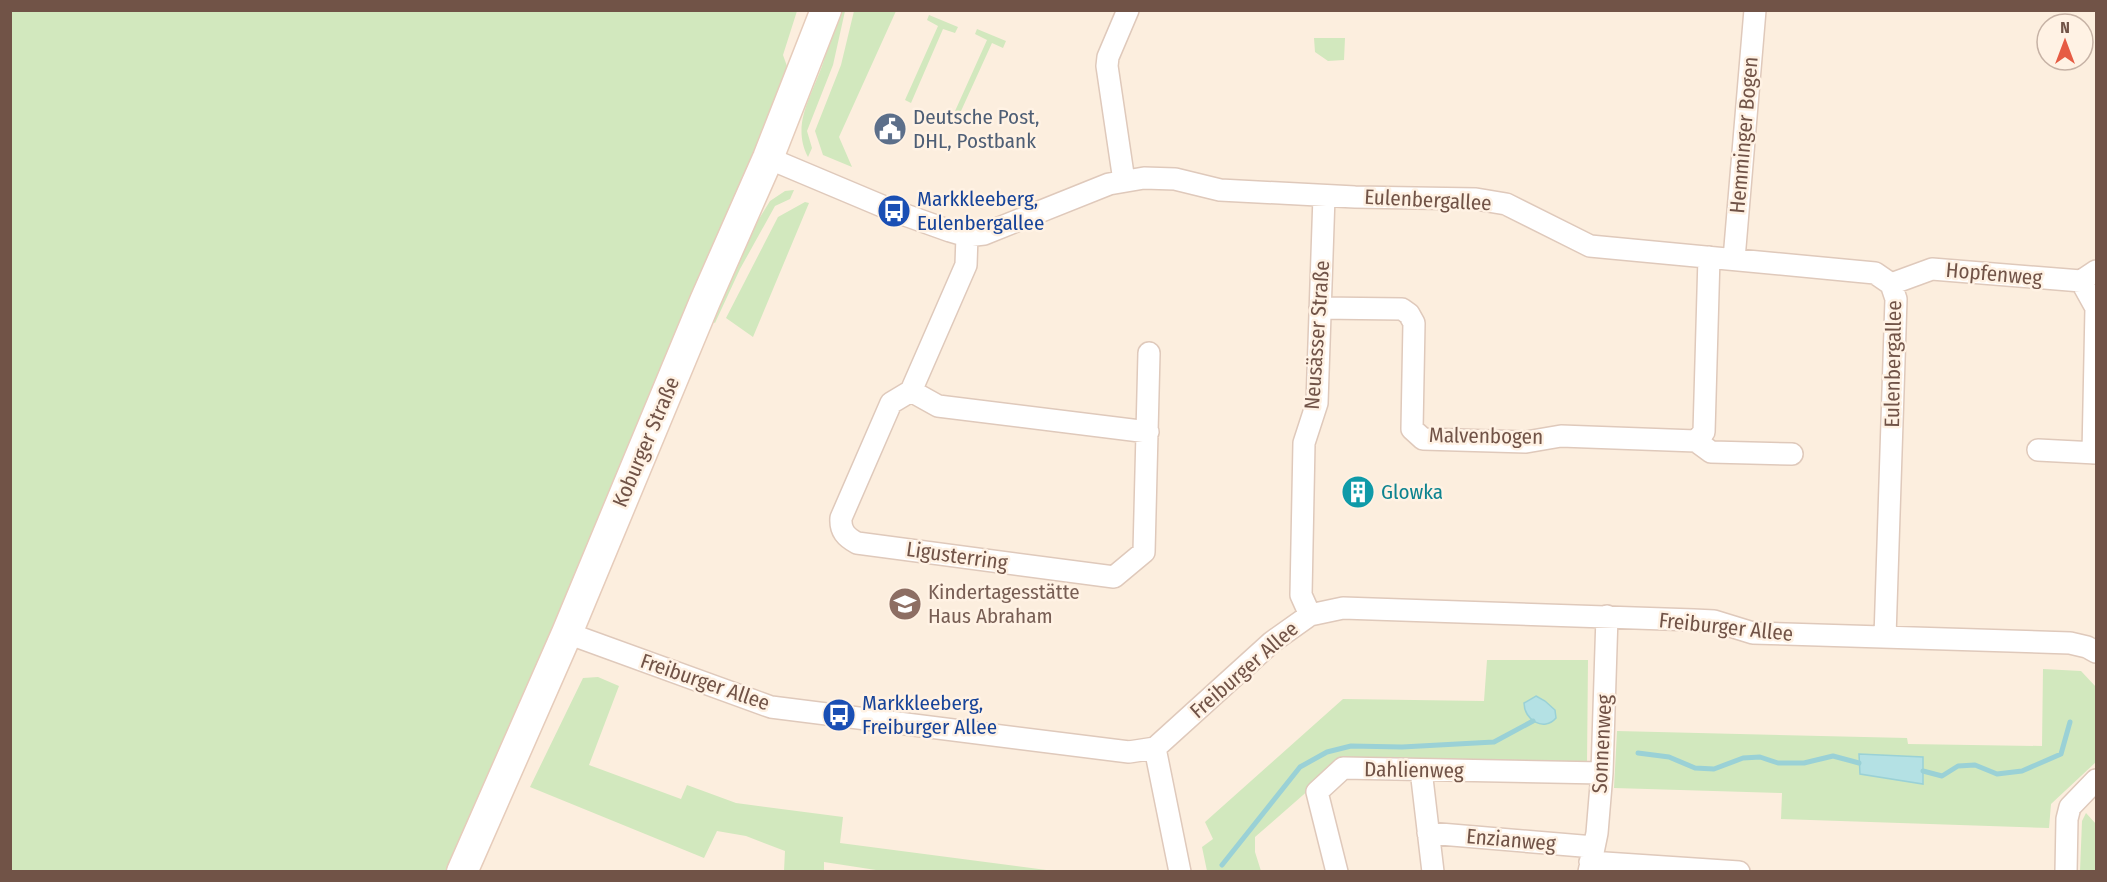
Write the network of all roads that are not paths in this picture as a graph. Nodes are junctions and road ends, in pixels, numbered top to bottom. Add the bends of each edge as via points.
1 (826, 10) edge
2 (1128, 10) edge
3 (1755, 10) edge
4 (768, 158) junction
5 (1124, 181) junction
6 (1324, 196) junction
7 (967, 236) junction
8 (1709, 257) junction
9 (1734, 260) junction
10 (2089, 276) edge
11 (1891, 285) junction
12 (1320, 308) junction
13 (1149, 353) dead end
14 (911, 391) junction
15 (1148, 432) junction
16 (1696, 441) junction
17 (2038, 450) dead end
18 (2095, 453) edge
19 (1792, 454) dead end
20 (1310, 615) junction
21 (1608, 616) junction
22 (567, 633) junction
23 (1885, 637) junction
24 (2093, 645) edge
25 (1155, 748) junction
26 (1421, 770) junction
27 (1602, 773) junction
28 (2097, 780) edge
29 (1428, 833) junction
30 (1591, 860) edge
31 (462, 872) edge
32 (1180, 872) edge
33 (1337, 872) edge
34 (1433, 872) edge
35 (1739, 872) edge
36 (2066, 872) edge

1 - 4 main road, Koburger Straße
2 - 5 street via 1107,66
3 - 9 street, Hemminger Bogen
4 - 7 street via 894,211
4 - 22 main road, Koburger Straße
5 - 6 street, Eulenbergallee via 1175,179 1220,190
5 - 7 street, Eulenbergallee via 984,234
6 - 8 street, Eulenbergallee via 1476,199 1506,204 1590,246
6 - 12 street, Neusässer Straße
7 - 14 street, Ligusterring via 966,265
8 - 9 street, Eulenbergallee
8 - 16 street via 1704,432
9 - 11 street, Eulenbergallee via 1875,273
10 - 11 street, Hopfenweg via 1932,268
10 - 18 street via 2096,308
11 - 23 street, Eulenbergallee via 1896,299
12 - 16 street, Malvenbogen via 1402,309 1409,314 1414,323 1412,429 1423,439 1526,442 1561,436
12 - 20 street, Neusässer Straße via 1317,403 1304,443 1301,595
13 - 15 street, Ligusterring
14 - 15 street via 938,406
14 - 15 street, Ligusterring via 891,403 841,518 841,528 857,543 1114,578 1144,552
16 - 19 street, Malvenbogen via 1711,452
17 - 18 street
20 - 21 street, Freiburger Allee via 1343,608
20 - 25 street, Freiburger Allee via 1272,642
21 - 23 street, Freiburger Allee via 1714,621 1753,633
21 - 27 street, Sonnenweg
22 - 25 street, Freiburger Allee via 771,707 1130,752
22 - 31 main road, Koburger Straße
23 - 24 street, Freiburger Allee
25 - 32 street
26 - 27 street, Dahlienweg
26 - 29 street
26 - 33 street, Dahlienweg via 1343,768 1317,792
27 - 30 street, Sonnenweg
28 - 36 street via 2070,807
29 - 30 street, Enzianweg
29 - 34 street
30 - 35 street, Enzianweg

